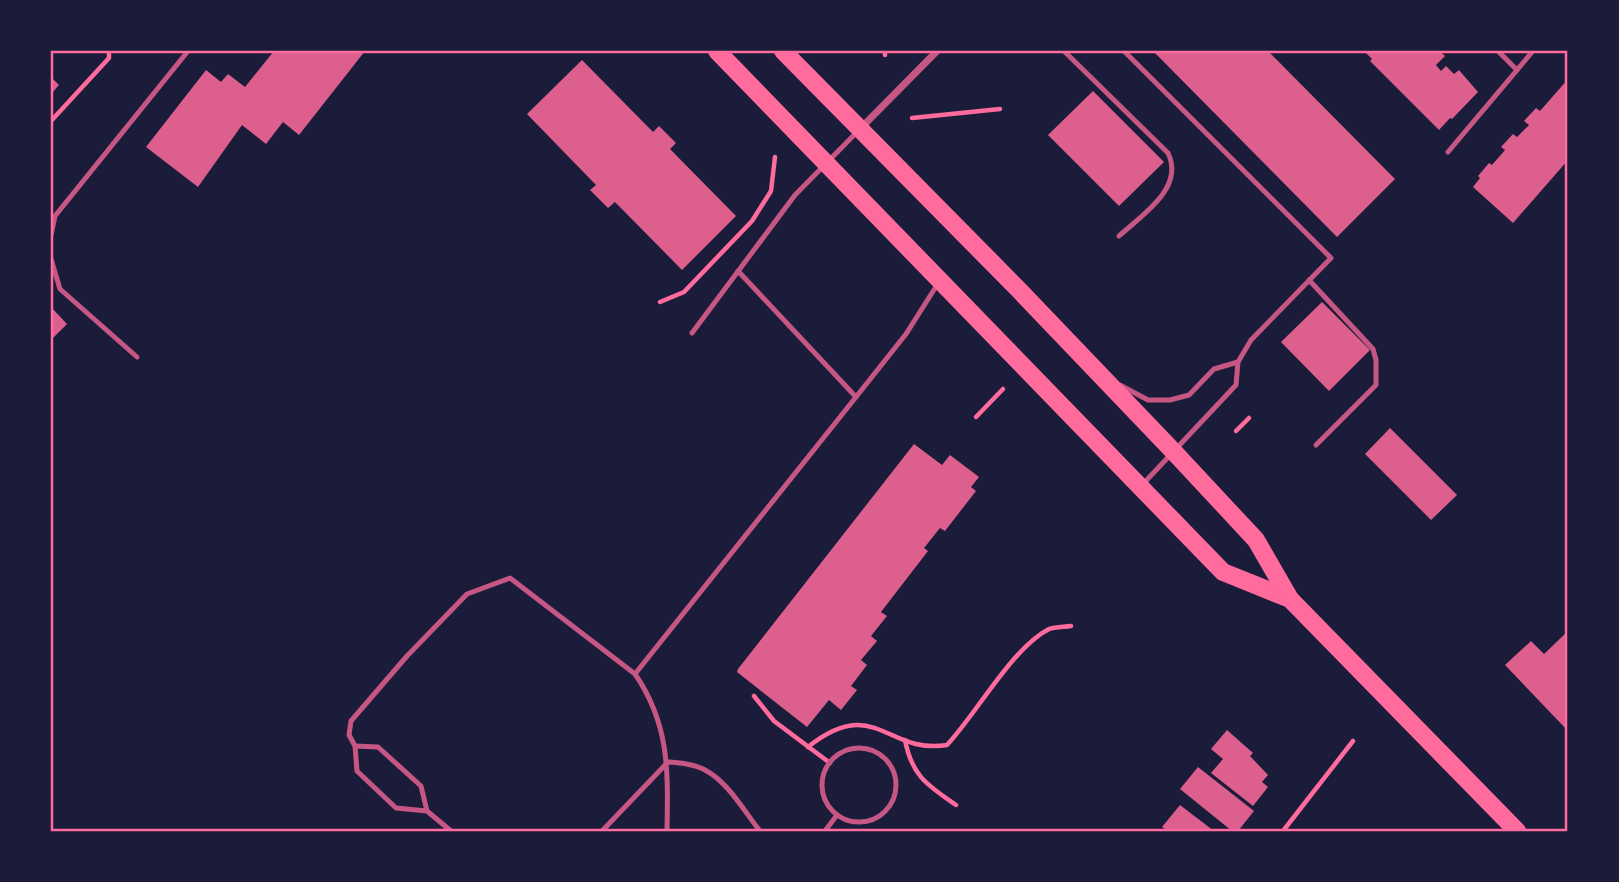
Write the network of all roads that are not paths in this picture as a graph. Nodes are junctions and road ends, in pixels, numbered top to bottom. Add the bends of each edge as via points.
1 (188, 51) edge
2 (717, 51) edge
3 (783, 51) edge
4 (937, 51) edge
5 (1064, 51) edge
6 (1125, 51) edge
7 (1497, 51) edge
8 (1533, 51) edge
9 (1517, 70) junction
10 (860, 129) junction
11 (1448, 152) dead end
12 (826, 163) junction
13 (51, 235) edge
14 (1119, 236) dead end
15 (51, 259) edge
16 (738, 271) junction
17 (940, 280) junction
18 (1308, 280) junction
19 (692, 333) dead end
20 (137, 357) dead end
21 (1238, 362) junction
22 (1100, 375) junction
23 (856, 397) junction
24 (1316, 445) dead end
25 (1174, 452) junction
26 (1141, 487) junction
27 (1290, 599) junction
28 (635, 674) junction
29 (355, 746) junction
30 (668, 762) junction
31 (427, 811) junction
32 (837, 815) junction
33 (451, 831) edge
34 (603, 831) edge
35 (667, 831) edge
36 (760, 831) edge
37 (825, 831) edge
38 (1517, 831) edge

1 - 13 lane via 55,216
2 - 12 main road
3 - 10 main road
4 - 10 street
5 - 14 lane via 1168,153 1173,165 1166,192
6 - 18 lane via 1331,258
7 - 9 lane
8 - 9 lane
9 - 11 lane
10 - 12 lane
10 - 22 main road
12 - 16 lane via 795,195
12 - 17 main road
15 - 20 lane via 60,289
16 - 19 lane
16 - 23 lane
17 - 23 lane via 906,334
17 - 26 main road
18 - 21 lane via 1251,340
18 - 24 lane via 1373,349 1377,372 1376,385
21 - 22 lane via 1214,369 1189,395 1170,400 1148,400
21 - 25 lane via 1236,386
22 - 25 main road
23 - 28 lane
25 - 26 lane
25 - 27 main road via 1256,540
26 - 27 main road via 1223,572
27 - 38 main road
28 - 29 lane via 510,578 467,594 407,656 351,721 349,736
28 - 30 lane via 649,696
29 - 31 lane via 378,747 421,786
29 - 31 lane via 357,771 396,808
30 - 34 lane
30 - 35 lane
30 - 36 lane via 706,770 724,785
31 - 33 lane
32 - 32 lane via 822,793 822,779 835,756 861,748 886,759 896,784 887,809 863,822
32 - 37 lane

